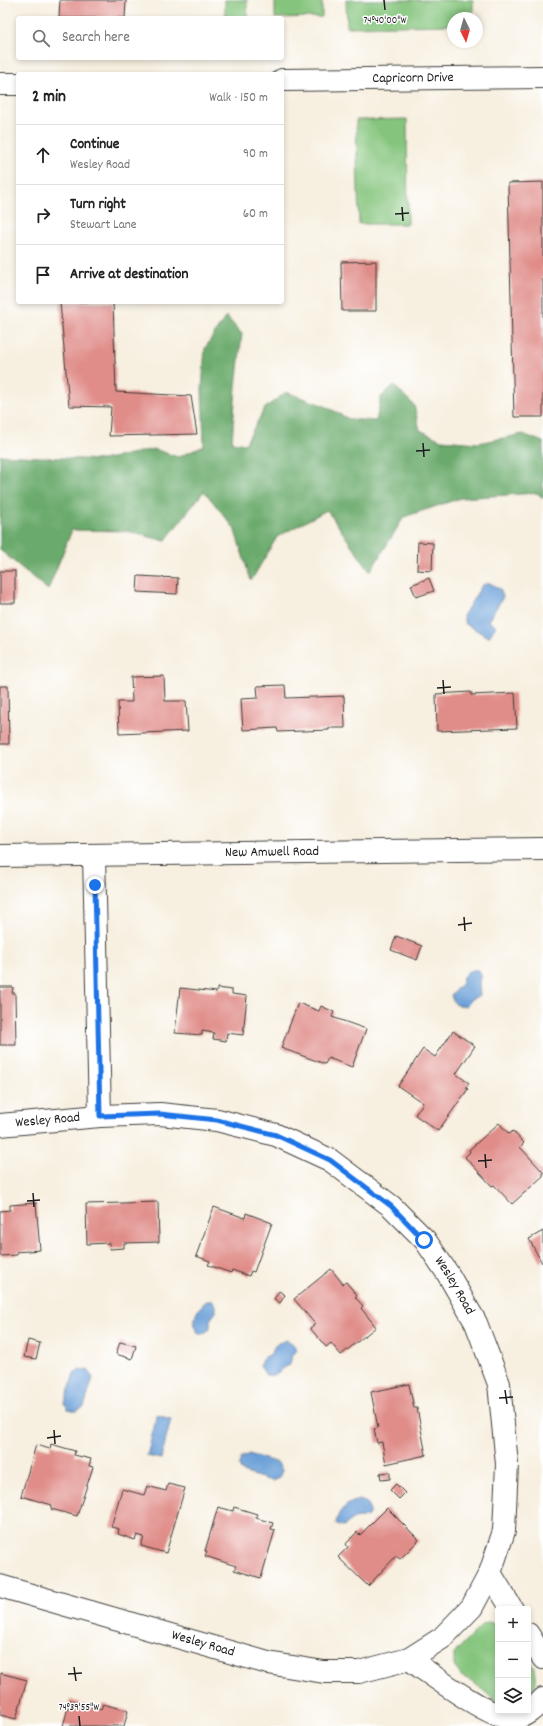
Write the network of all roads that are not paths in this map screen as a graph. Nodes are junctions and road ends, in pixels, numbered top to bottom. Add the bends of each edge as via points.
1 (543, 77) edge
2 (284, 80) edge
3 (0, 84) edge
4 (16, 84) edge
5 (543, 849) edge
6 (94, 855) junction
7 (0, 856) edge
8 (100, 1116) junction
9 (0, 1125) edge
10 (490, 1573) junction
11 (0, 1586) edge
12 (510, 1606) edge
13 (531, 1639) edge
14 (543, 1658) edge
15 (409, 1659) junction
16 (543, 1699) edge

1 - 2 street, Capricorn Drive
3 - 4 street
5 - 6 street, New Amwell Road
6 - 7 street, New Amwell Road
6 - 8 street
8 - 9 street, Wesley Road
8 - 10 street, Wesley Road via 160,1114 210,1119 276,1135 330,1160 391,1206 424,1240 448,1274 476,1323 499,1384 507,1464 504,1531
10 - 12 street
10 - 15 street, Wesley Road via 472,1607 442,1638
11 - 15 street, Wesley Road via 268,1663 324,1672 359,1672
13 - 14 street
15 - 16 street via 490,1713 511,1718 522,1716 534,1710

